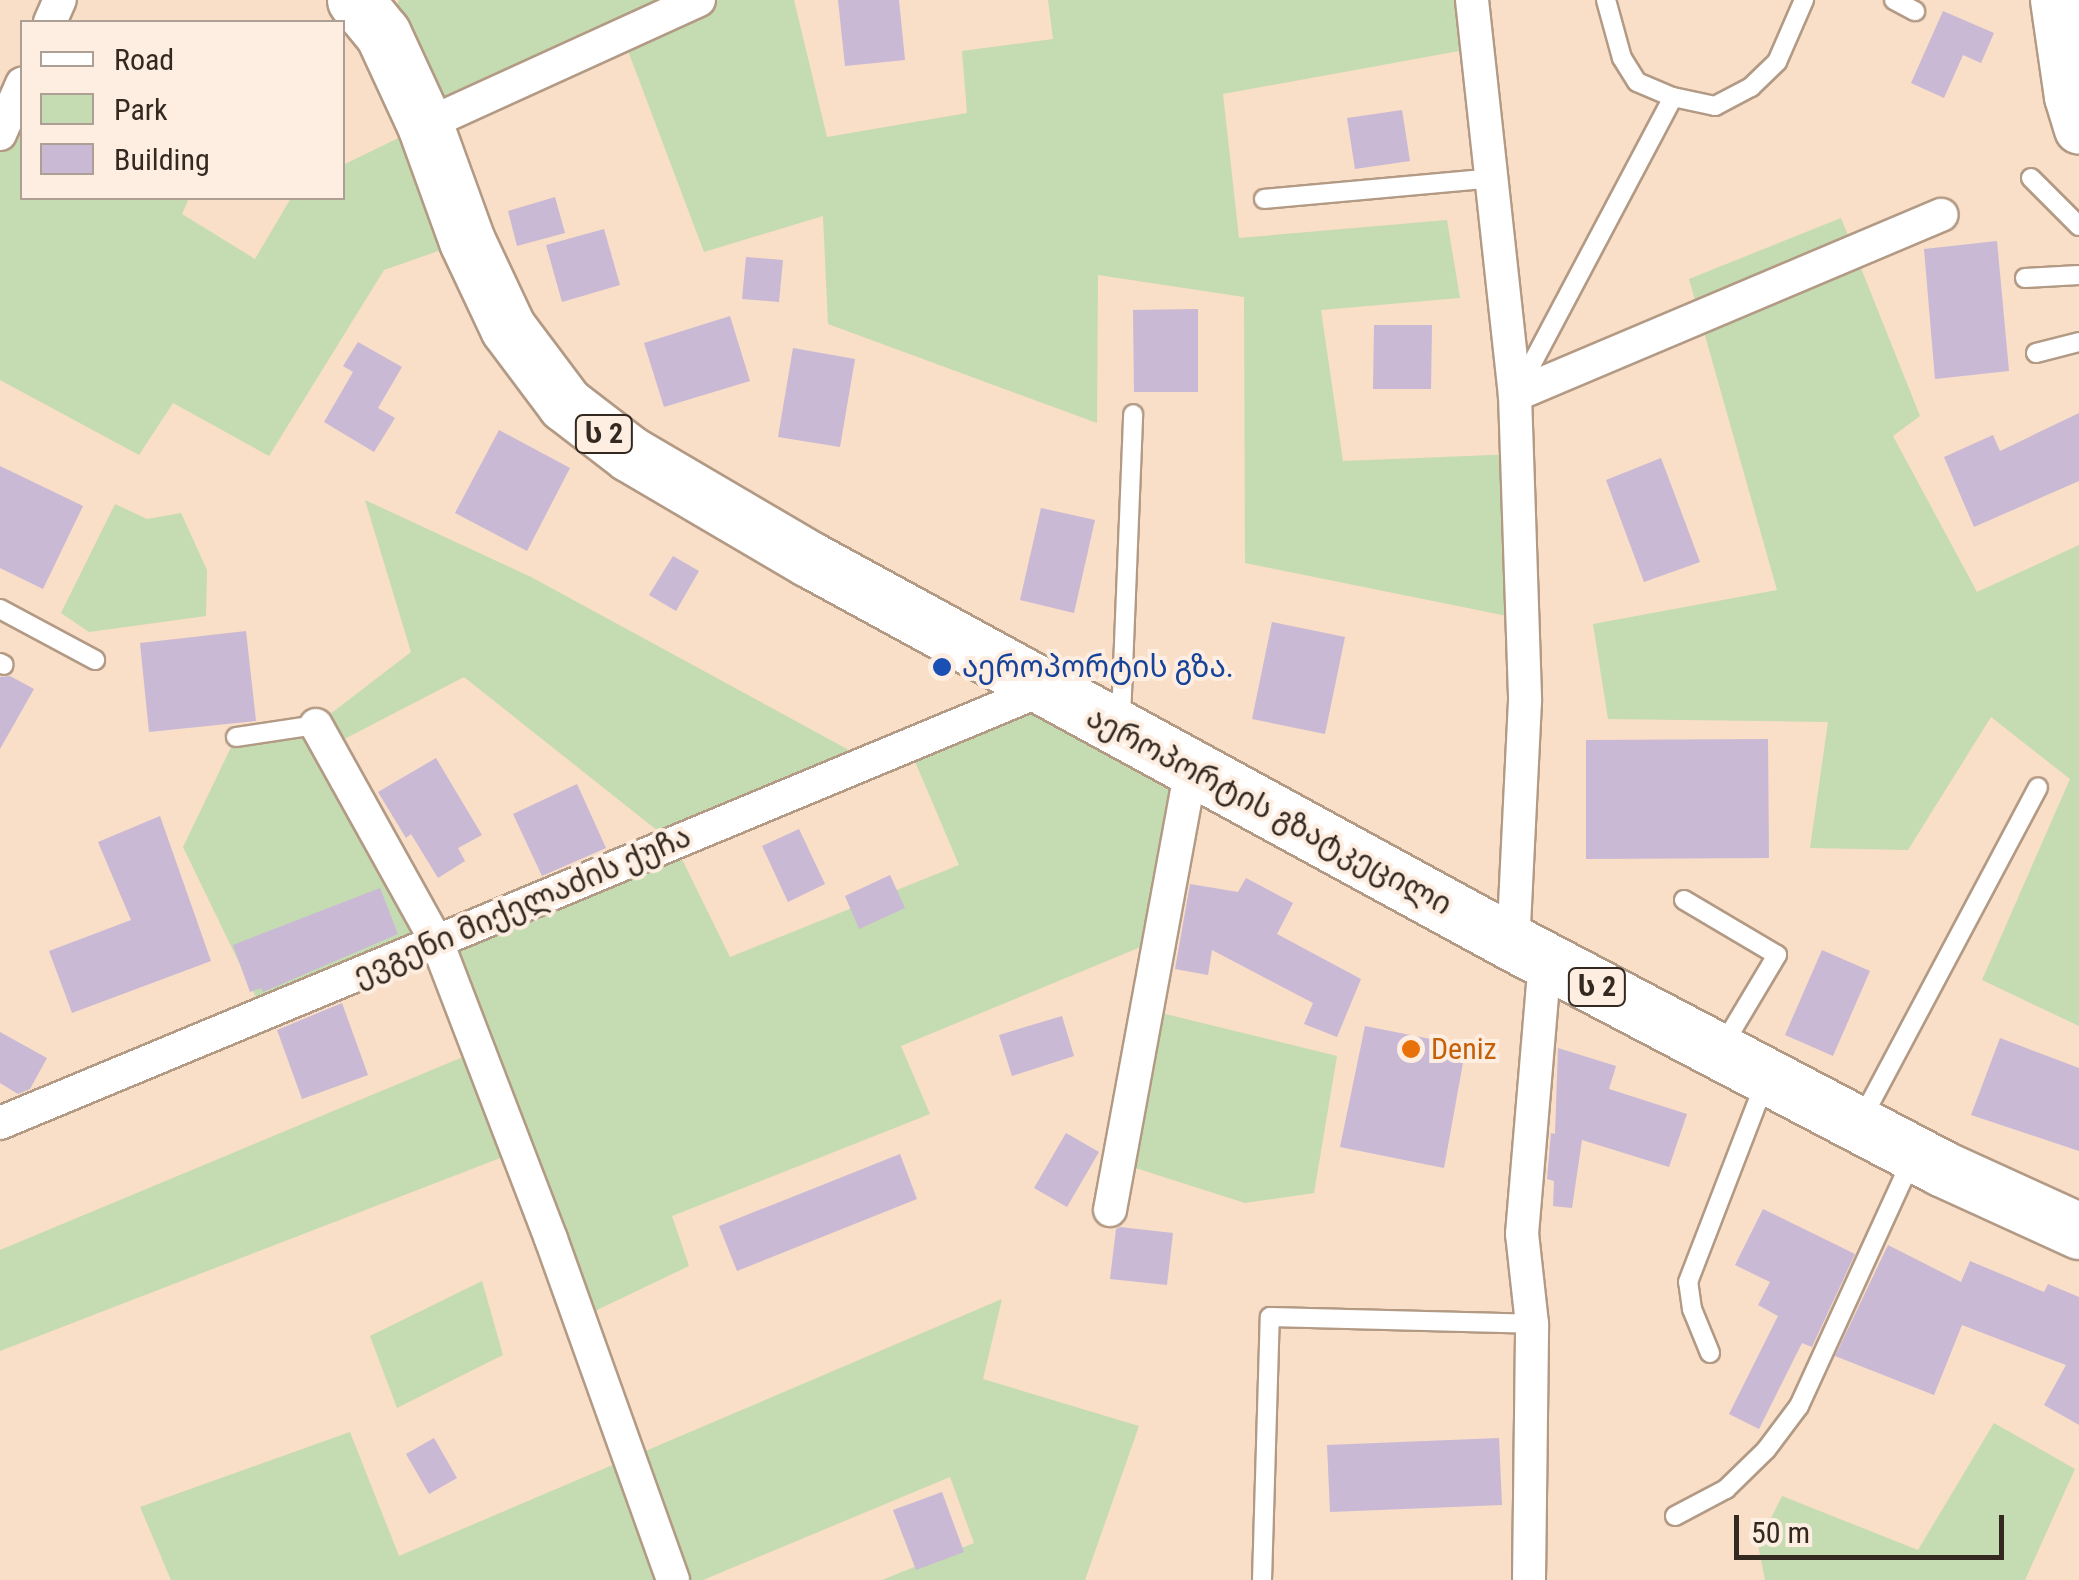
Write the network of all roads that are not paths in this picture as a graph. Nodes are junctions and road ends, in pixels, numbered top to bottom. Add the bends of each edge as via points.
1 (355, 0) edge
2 (699, 0) edge
3 (1472, 0) edge
4 (1606, 0) edge
5 (1804, 0) edge
6 (1894, 0) edge
7 (2055, 0) edge
8 (1915, 11) dead end
9 (20, 89) edge
10 (1672, 98) junction
11 (425, 125) junction
12 (2079, 129) edge
13 (0, 134) edge
14 (1494, 178) junction
15 (2031, 178) dead end
16 (1264, 199) dead end
17 (1942, 215) dead end
18 (2079, 226) edge
19 (2079, 275) edge
20 (2025, 278) dead end
21 (2079, 342) edge
22 (2036, 353) dead end
23 (1515, 395) junction
24 (1133, 414) dead end
25 (0, 608) edge
26 (95, 660) dead end
27 (1044, 689) junction
28 (316, 725) joint
29 (1121, 731) junction
30 (236, 737) dead end
31 (1191, 769) junction
32 (2038, 786) dead end
33 (1684, 900) dead end
34 (436, 942) junction
35 (1529, 951) junction
36 (1720, 1052) junction
37 (1767, 1077) junction
38 (0, 1123) edge
39 (1858, 1124) junction
40 (1914, 1154) junction
41 (1110, 1210) dead end
42 (2079, 1231) edge
43 (1532, 1324) junction
44 (1710, 1353) dead end
45 (1675, 1516) dead end
46 (673, 1580) edge
47 (1262, 1580) edge
48 (1528, 1580) edge

1 - 11 highway, აეროპორტის გზატკეცილი / ს 2 via 382,34
2 - 11 street
3 - 14 street
4 - 10 lane via 1608,21 1637,82
5 - 10 lane via 1777,62 1751,87 1715,106
6 - 8 lane
7 - 12 street
9 - 13 street
10 - 23 lane
11 - 27 highway, აეროპორტის გზატკეცილი / ს 2 via 466,242 508,328 565,404 630,454
14 - 16 lane
14 - 23 street
15 - 18 lane
17 - 23 street
19 - 20 lane
21 - 22 lane
23 - 35 street
24 - 29 lane
25 - 26 lane
27 - 29 highway, აეროპორტის გზატკეცილი / ს 2
27 - 34 street, ევგენი მიქელაძის ქუჩა
28 - 30 lane
28 - 34 street
29 - 31 highway, აეროპორტის გზატკეცილი / ს 2
31 - 35 highway, აეროპორტის გზატკეცილი / ს 2
31 - 41 street
32 - 39 lane
33 - 36 lane via 1777,955
34 - 38 street, ევგენი მიქელაძის ქუჩა
34 - 46 street
35 - 36 highway, აეროპორტის გზატკეცილი / ს 2
35 - 43 street via 1522,1234
36 - 37 highway, აეროპორტის გზატკეცილი / ს 2
37 - 39 highway, აეროპორტის გზატკეცილი / ს 2
37 - 44 lane via 1688,1282
39 - 40 highway, აეროპორტის გზატკეცილი / ს 2
40 - 42 highway, აეროპორტის გზატკეცილი / ს 2
40 - 45 lane via 1799,1406 1726,1490
43 - 47 lane via 1270,1317
43 - 48 street

